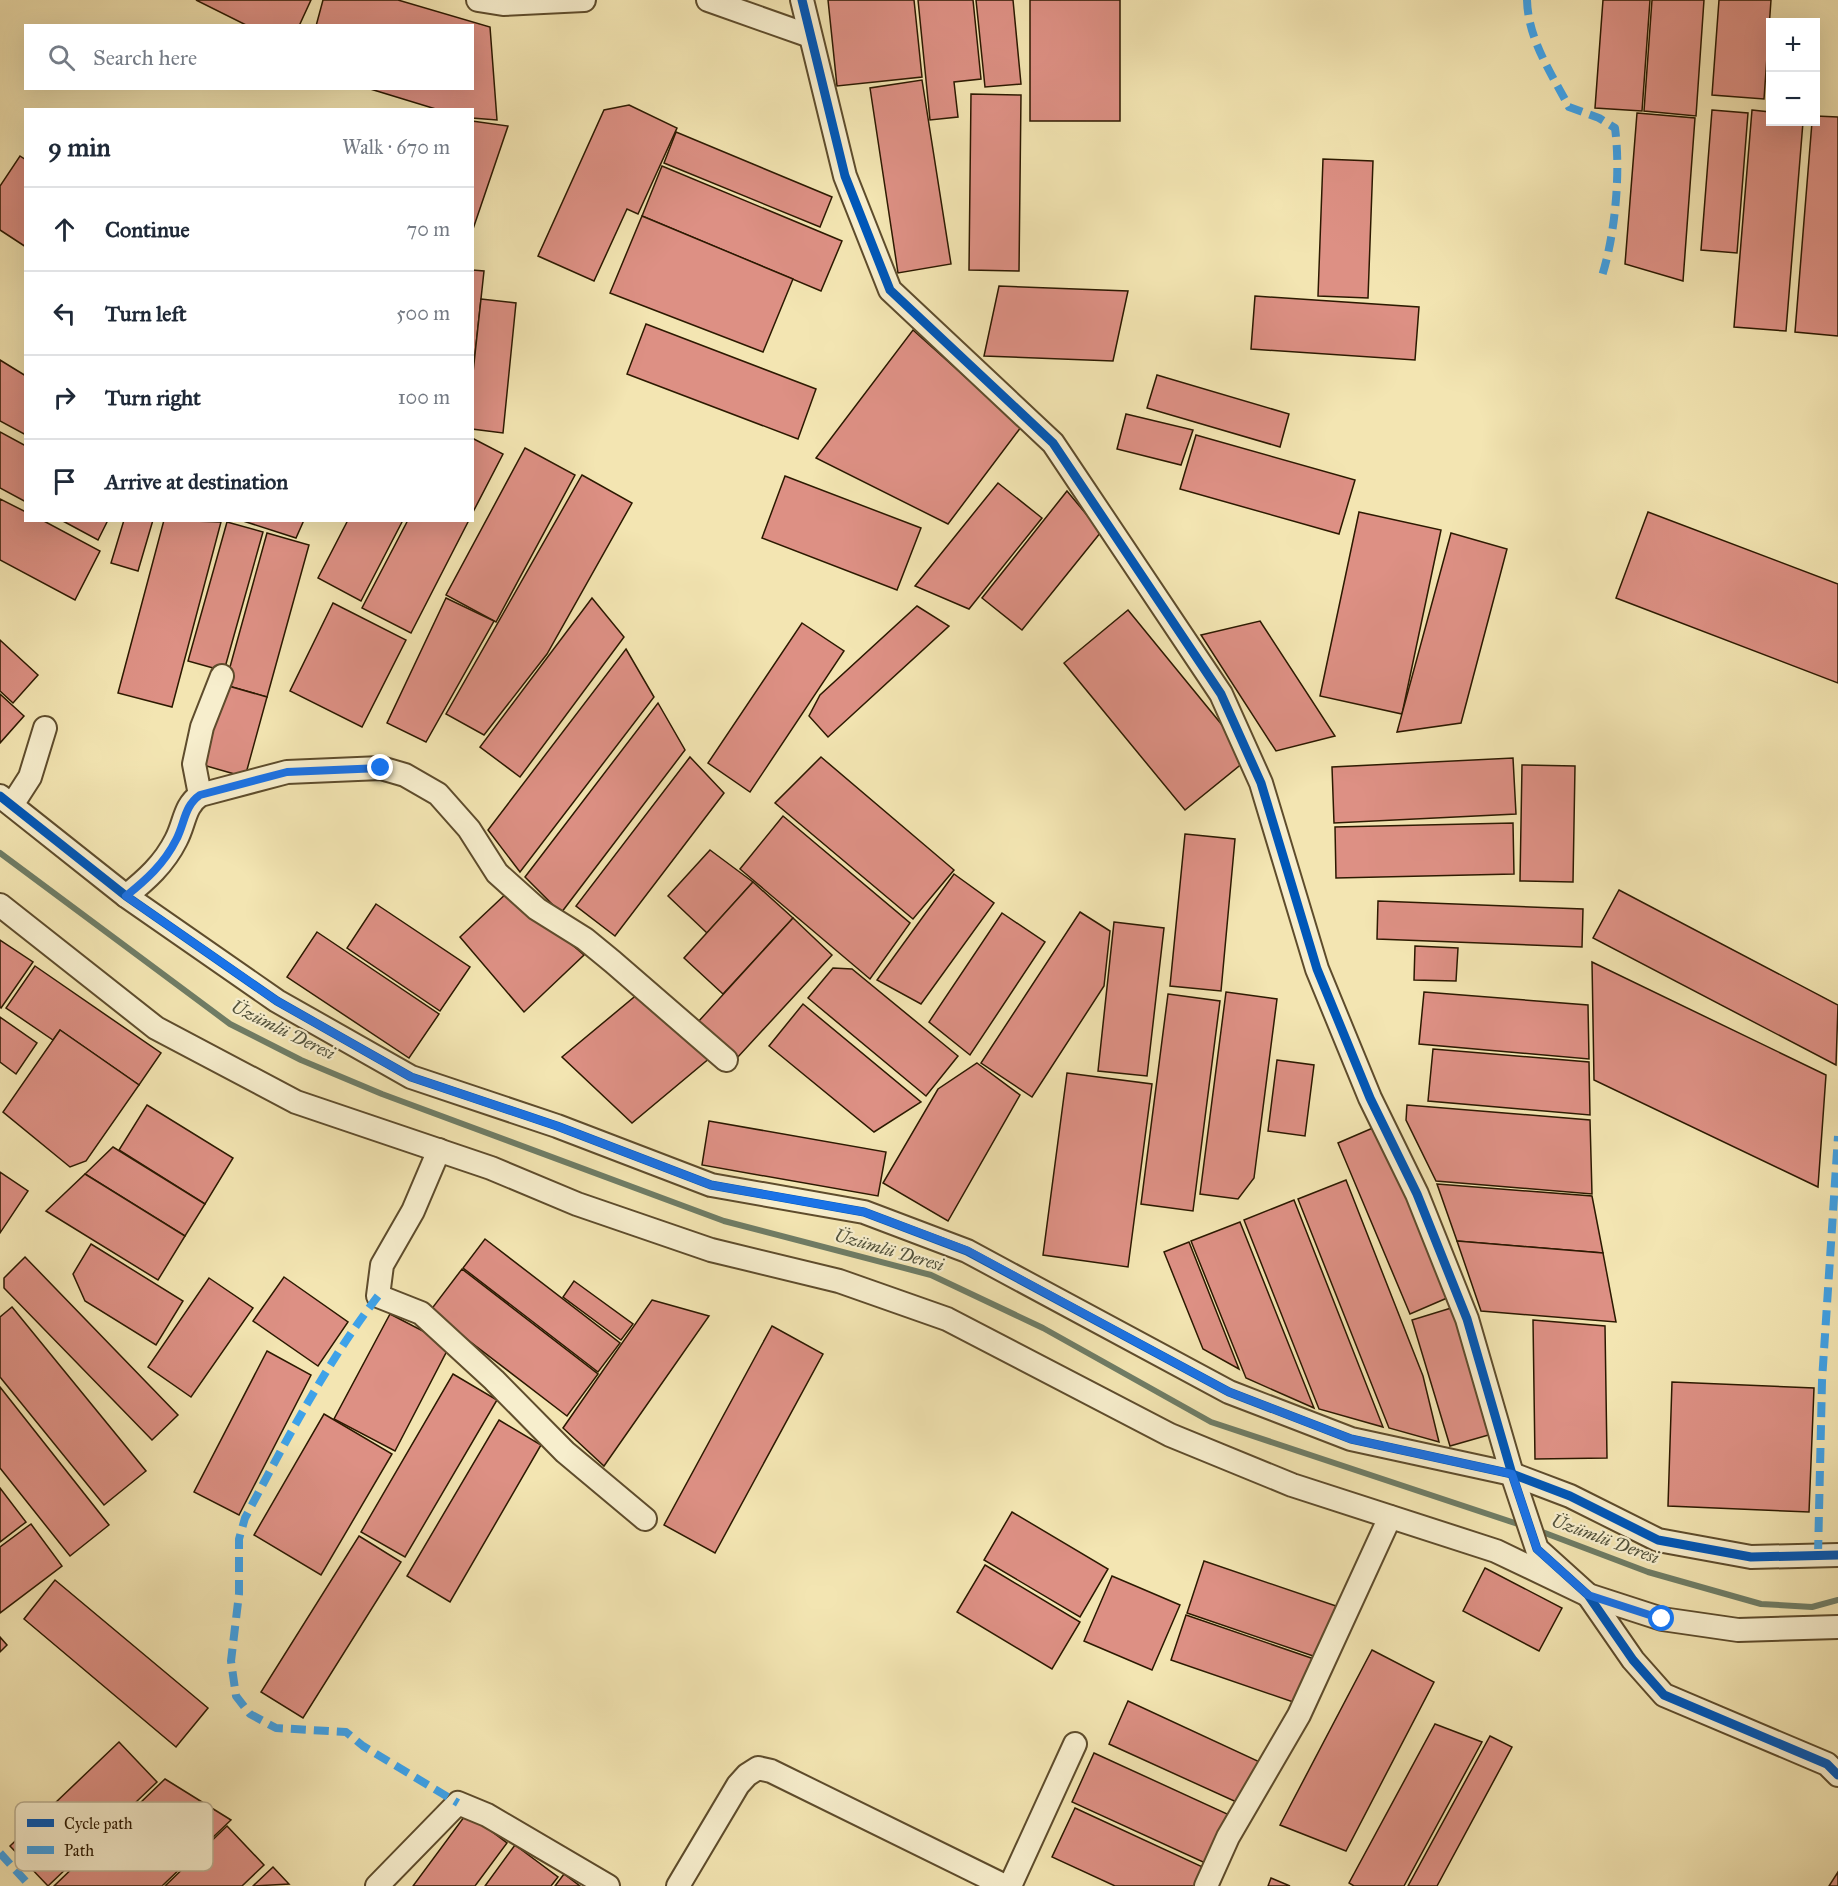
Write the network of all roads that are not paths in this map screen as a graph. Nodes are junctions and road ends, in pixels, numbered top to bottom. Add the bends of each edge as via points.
1 (478, 0) edge
2 (585, 0) edge
3 (708, 0) edge
4 (802, 0) edge
5 (810, 36) junction
6 (222, 676) dead end
7 (45, 728) dead end
8 (200, 795) junction
9 (6, 801) edge
10 (126, 896) junction
11 (0, 905) edge
12 (726, 1060) dead end
13 (439, 1150) junction
14 (1512, 1474) junction
15 (1390, 1517) junction
16 (645, 1520) dead end
17 (1838, 1555) edge
18 (1588, 1595) junction
19 (1838, 1628) edge
20 (1075, 1744) dead end
21 (1838, 1775) edge
22 (377, 1886) edge
23 (608, 1886) edge
24 (678, 1886) edge
25 (1005, 1886) edge
26 (1010, 1886) edge
27 (1206, 1886) edge

1 - 2 street via 503,4
3 - 5 street
4 - 5 street
5 - 14 street via 845,176 890,290 1053,443 1221,694 1261,783 1317,969 1370,1098 1417,1194 1467,1319
6 - 8 street via 202,727 194,764
7 - 9 street via 30,777
8 - 10 street via 189,802 177,840 152,876
8 - 12 street via 287,772 381,768 405,775 438,794 469,829 497,873 537,909 585,939
9 - 10 street
10 - 14 street via 277,1001 411,1077 557,1126 711,1185 864,1212 968,1251 1229,1392 1351,1439
11 - 13 street via 156,1028 201,1054 296,1102
13 - 15 street via 577,1204 711,1250 839,1281 947,1319 1170,1435 1292,1485
13 - 16 street via 413,1211 382,1265 378,1296 421,1313 565,1452
14 - 17 street via 1570,1496 1658,1540 1751,1557
14 - 18 street via 1537,1549
15 - 18 street via 1496,1551
15 - 27 street via 1299,1715 1228,1837
18 - 19 street via 1662,1619 1738,1630
18 - 21 street via 1633,1660 1664,1695 1827,1764
20 - 26 street
22 - 23 street via 458,1803 487,1815
24 - 25 street via 738,1785 758,1768 852,1809

